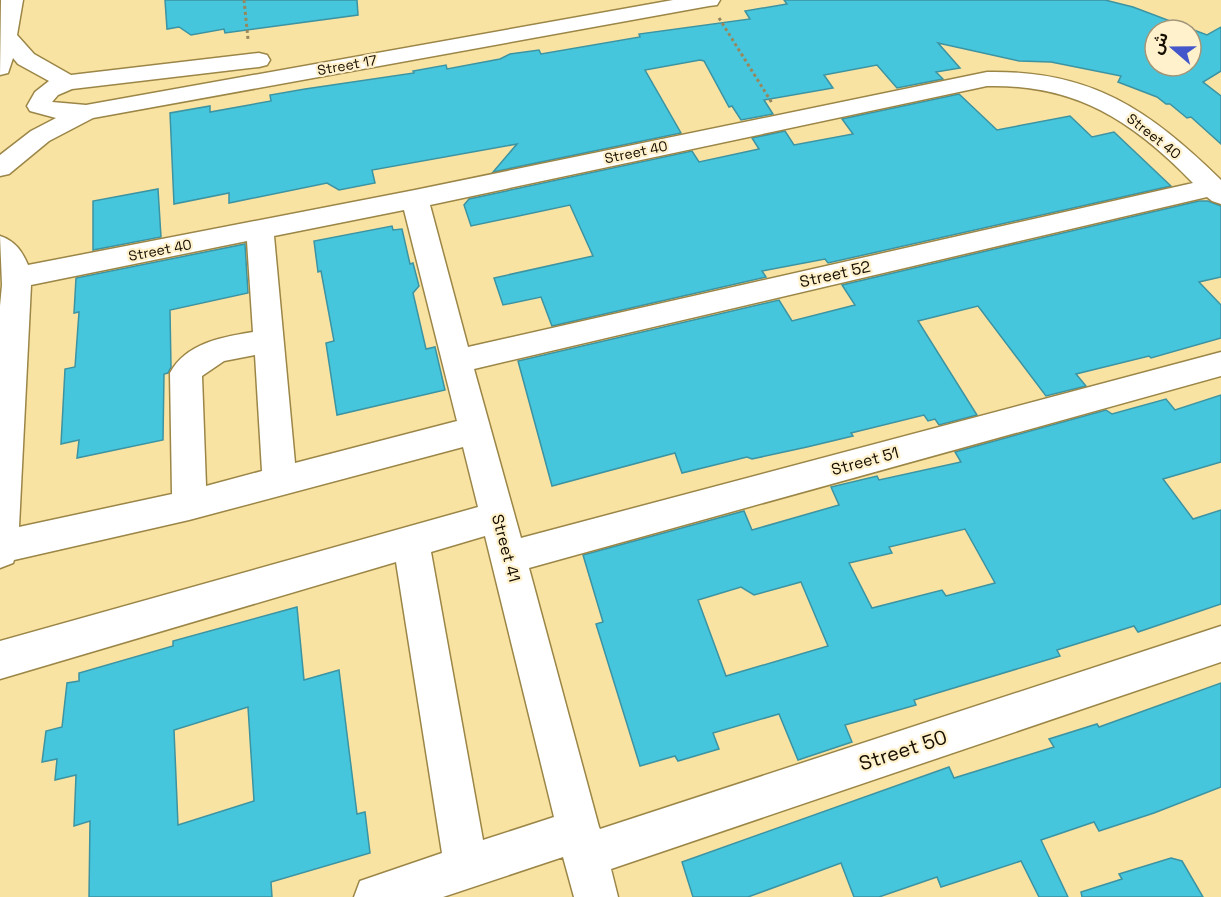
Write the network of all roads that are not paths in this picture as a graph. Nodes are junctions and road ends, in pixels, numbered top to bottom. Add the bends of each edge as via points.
1 (12, 0) edge
2 (631, 0) edge
3 (708, 0) edge
4 (7, 38) junction
5 (0, 68) edge
6 (67, 82) junction
7 (86, 112) junction
8 (0, 168) edge
9 (1217, 191) edge
10 (415, 199) junction
11 (260, 230) junction
12 (0, 246) edge
13 (19, 278) junction
14 (269, 340) junction
15 (457, 361) junction
16 (1221, 364) edge
17 (475, 430) junction
18 (280, 481) junction
19 (189, 504) junction
20 (498, 517) junction
21 (411, 542) junction
22 (1, 548) edge
23 (0, 552) edge
24 (508, 558) junction
25 (1221, 644) edge
26 (0, 660) edge
27 (582, 843) junction
28 (466, 868) junction
29 (376, 897) edge
30 (596, 897) edge

1 - 4 street
2 - 6 street, Street 17 via 250,61
3 - 7 street, Street 17
4 - 5 street
4 - 6 street via 26,59
6 - 7 street via 46,93 39,106
7 - 8 street, Street 17 via 40,136
9 - 10 street, Street 40 via 1164,140 1128,113 1083,93 1036,82 988,79
9 - 15 street, Street 52
10 - 11 street, Street 40
10 - 15 street, Street 41
11 - 13 street, Street 40
11 - 14 street
12 - 13 street
13 - 22 street
14 - 18 street
14 - 19 street via 210,353 195,361 186,373
15 - 17 street, Street 41
16 - 24 street, Street 51
17 - 18 street
17 - 20 street, Street 41
18 - 19 street
19 - 22 street
20 - 21 street
20 - 24 street, Street 41
21 - 26 street
21 - 28 street
22 - 23 street
24 - 27 street, Street 41
25 - 27 street, Street 50
27 - 28 street, Street 50
27 - 30 street, Street 41
28 - 29 street, Street 50

